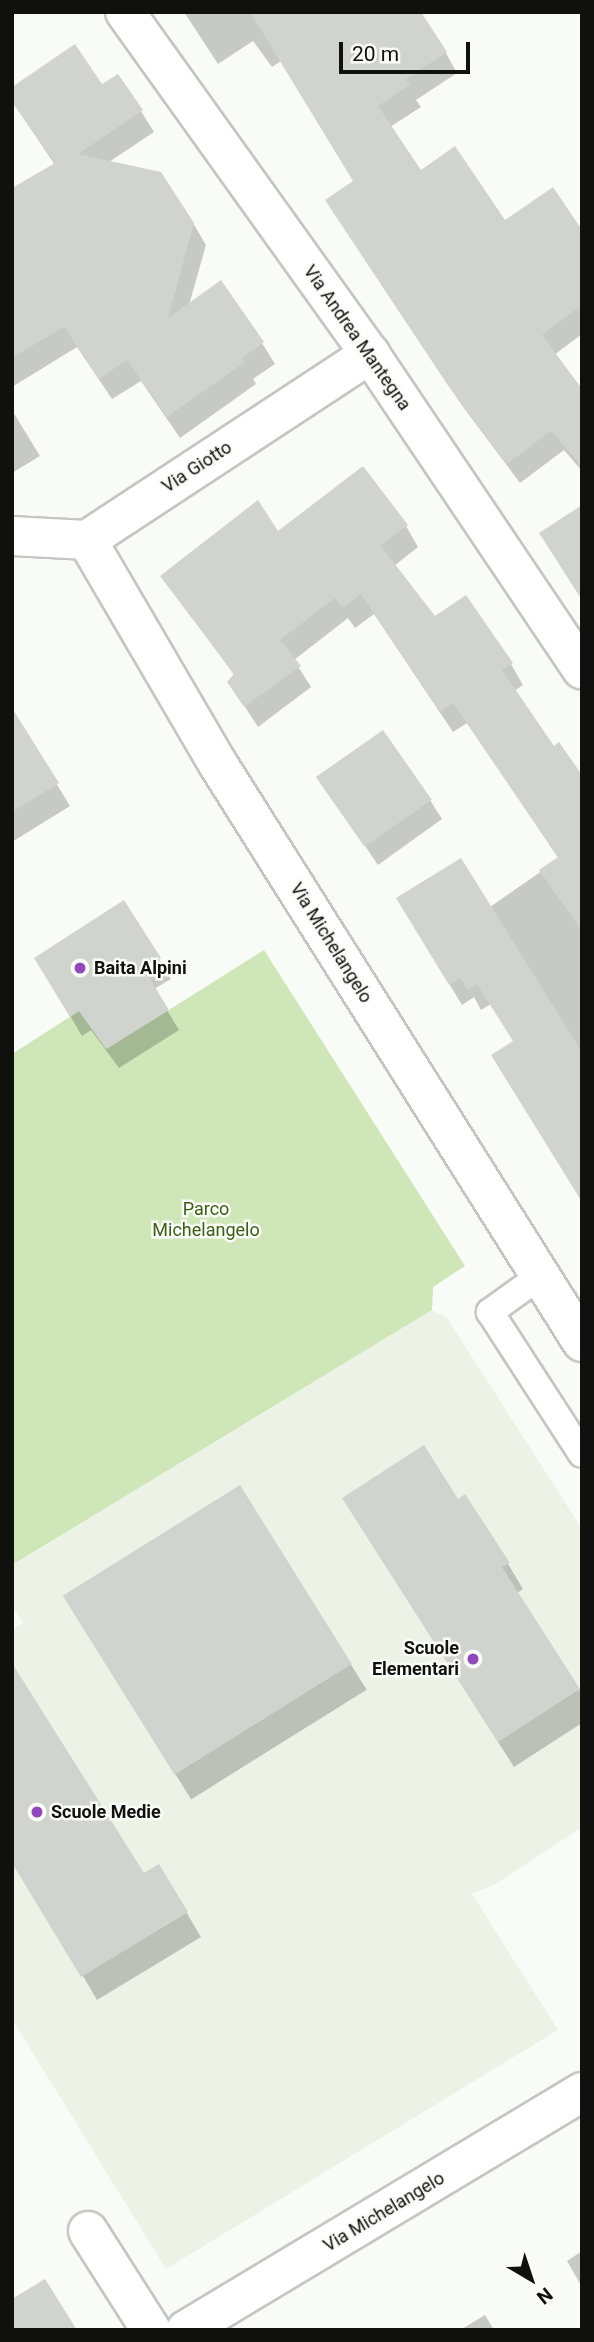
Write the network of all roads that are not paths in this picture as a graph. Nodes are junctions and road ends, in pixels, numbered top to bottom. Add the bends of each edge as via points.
1 (125, 12) edge
2 (370, 355) junction
3 (12, 536) edge
4 (87, 540) junction
5 (582, 668) edge
6 (540, 1276) junction
7 (582, 1342) edge
8 (582, 1454) edge
9 (582, 2092) edge
10 (88, 2231) dead end
11 (151, 2330) edge
12 (186, 2330) edge

1 - 2 street, Via Andrea Mantegna
2 - 4 street, Via Giotto
2 - 5 street, Via Andrea Mantegna
3 - 4 street
4 - 6 street, Via Michelangelo via 218,764
6 - 7 street, Via Michelangelo
6 - 8 lane via 490,1312
9 - 12 street, Via Michelangelo
10 - 11 street

